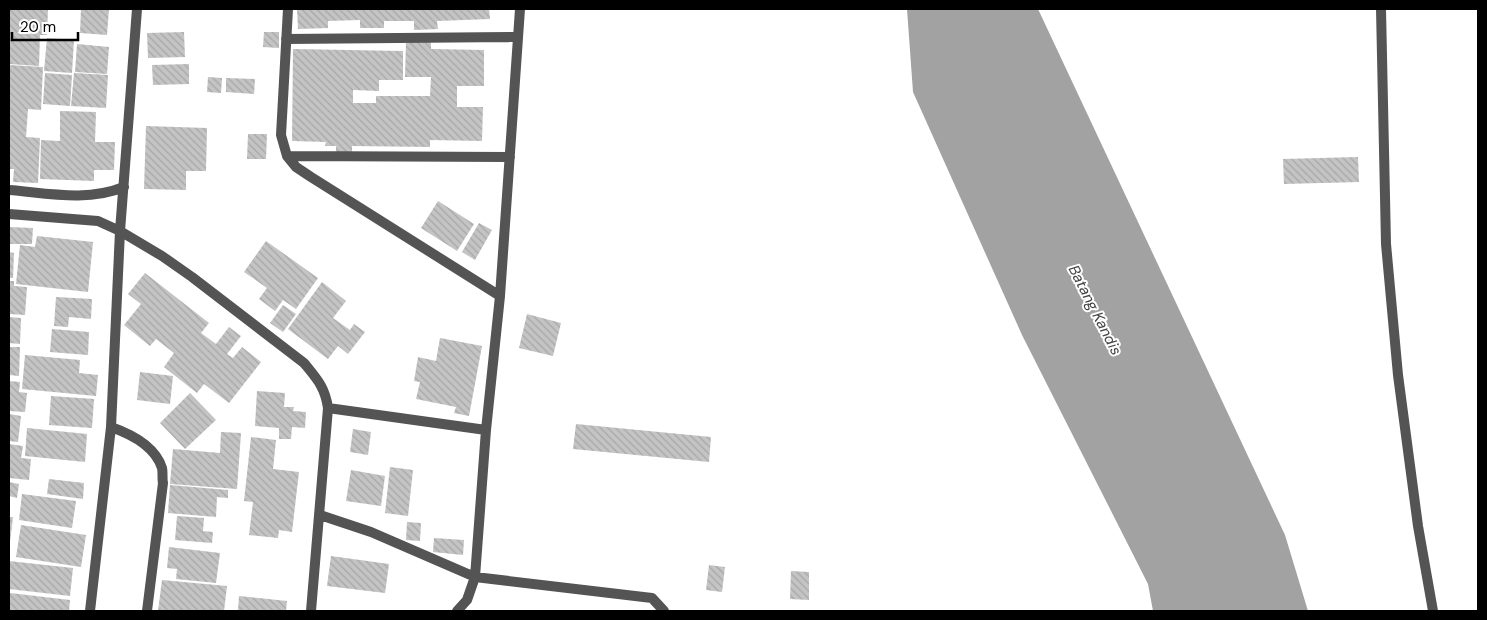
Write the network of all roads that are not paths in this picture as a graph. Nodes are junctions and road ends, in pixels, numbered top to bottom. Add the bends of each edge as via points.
1 (137, 9) edge
2 (288, 9) edge
3 (520, 9) edge
4 (1381, 9) edge
5 (518, 37) junction
6 (286, 39) junction
7 (287, 156) junction
8 (510, 157) junction
9 (124, 187) junction
10 (9, 190) edge
11 (9, 214) edge
12 (120, 232) junction
13 (500, 296) junction
14 (328, 408) junction
15 (111, 427) junction
16 (486, 430) junction
17 (320, 516) junction
18 (475, 576) junction
19 (90, 611) edge
20 (147, 611) edge
21 (311, 611) edge
22 (457, 611) edge
23 (664, 611) edge
24 (1432, 611) edge

1 - 9 street
2 - 6 street
3 - 5 street
4 - 24 street via 1386,244 1400,385
5 - 6 street
5 - 8 street
6 - 7 street via 281,136
7 - 8 street
7 - 13 street via 311,177
8 - 13 street
9 - 10 street via 82,196
9 - 12 street
11 - 12 street via 98,221
12 - 14 street via 192,277 304,363 325,392
12 - 15 street
13 - 16 street
14 - 16 street
14 - 17 street
15 - 19 street
15 - 20 street via 143,443 162,468 163,483
16 - 18 street
17 - 18 street via 371,532
17 - 21 street
18 - 22 street via 467,600
18 - 23 street via 652,598

